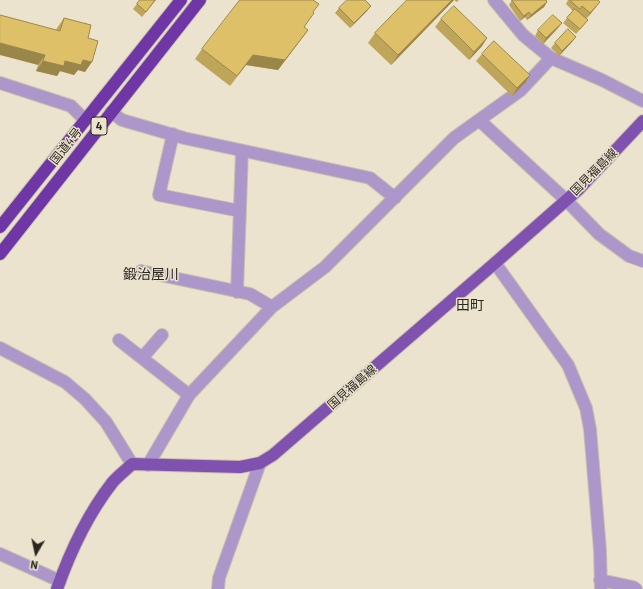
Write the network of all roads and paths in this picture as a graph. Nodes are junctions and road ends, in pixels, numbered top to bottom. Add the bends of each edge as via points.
1 (182, 0) edge
2 (200, 0) edge
3 (499, 2) edge
4 (551, 58) junction
5 (0, 83) edge
6 (643, 101) edge
7 (111, 112) junction
8 (85, 120) junction
9 (479, 120) junction
10 (643, 121) edge
11 (173, 134) junction
12 (242, 151) junction
13 (395, 198) junction
14 (566, 200) junction
15 (240, 211) junction
16 (0, 227) edge
17 (0, 254) edge
18 (643, 262) edge
19 (495, 264) junction
20 (141, 271) dead end
21 (237, 292) junction
22 (272, 307) junction
23 (162, 335) dead end
24 (119, 340) dead end
25 (0, 348) edge
26 (142, 358) junction
27 (189, 395) junction
28 (260, 463) junction
29 (132, 464) junction
30 (148, 465) junction
31 (0, 554) edge
32 (601, 584) edge
33 (59, 585) edge
34 (218, 589) edge
35 (636, 589) edge

1 - 8 highway, 国道4号 / 4
2 - 7 highway, 国道4号 / 4
3 - 4 street via 523,35
4 - 6 street
4 - 9 street via 521,90
5 - 8 street via 71,106
7 - 11 street via 122,120
7 - 17 highway, 国道4号 / 4
8 - 16 highway, 国道4号 / 4
9 - 13 street via 454,138
9 - 14 street
10 - 14 main road, 国見福島線
11 - 12 street
11 - 15 street via 159,195
12 - 13 street via 370,178
12 - 15 street
13 - 22 street via 325,267
14 - 18 street via 599,234 629,256
14 - 19 main road, 国見福島線
15 - 21 street
19 - 28 main road, 国見福島線 via 279,450
19 - 32 street via 568,365 586,408 590,429
20 - 21 street
21 - 22 street via 250,294
22 - 27 street
23 - 26 street
24 - 26 street
25 - 29 street via 65,382 85,399 106,422
26 - 27 street
27 - 30 street
28 - 30 main road, 国見福島線 via 240,467
28 - 34 street via 219,578
29 - 30 main road, 国見福島線
29 - 33 main road via 113,482 94,510 80,534
31 - 33 street
32 - 35 street

